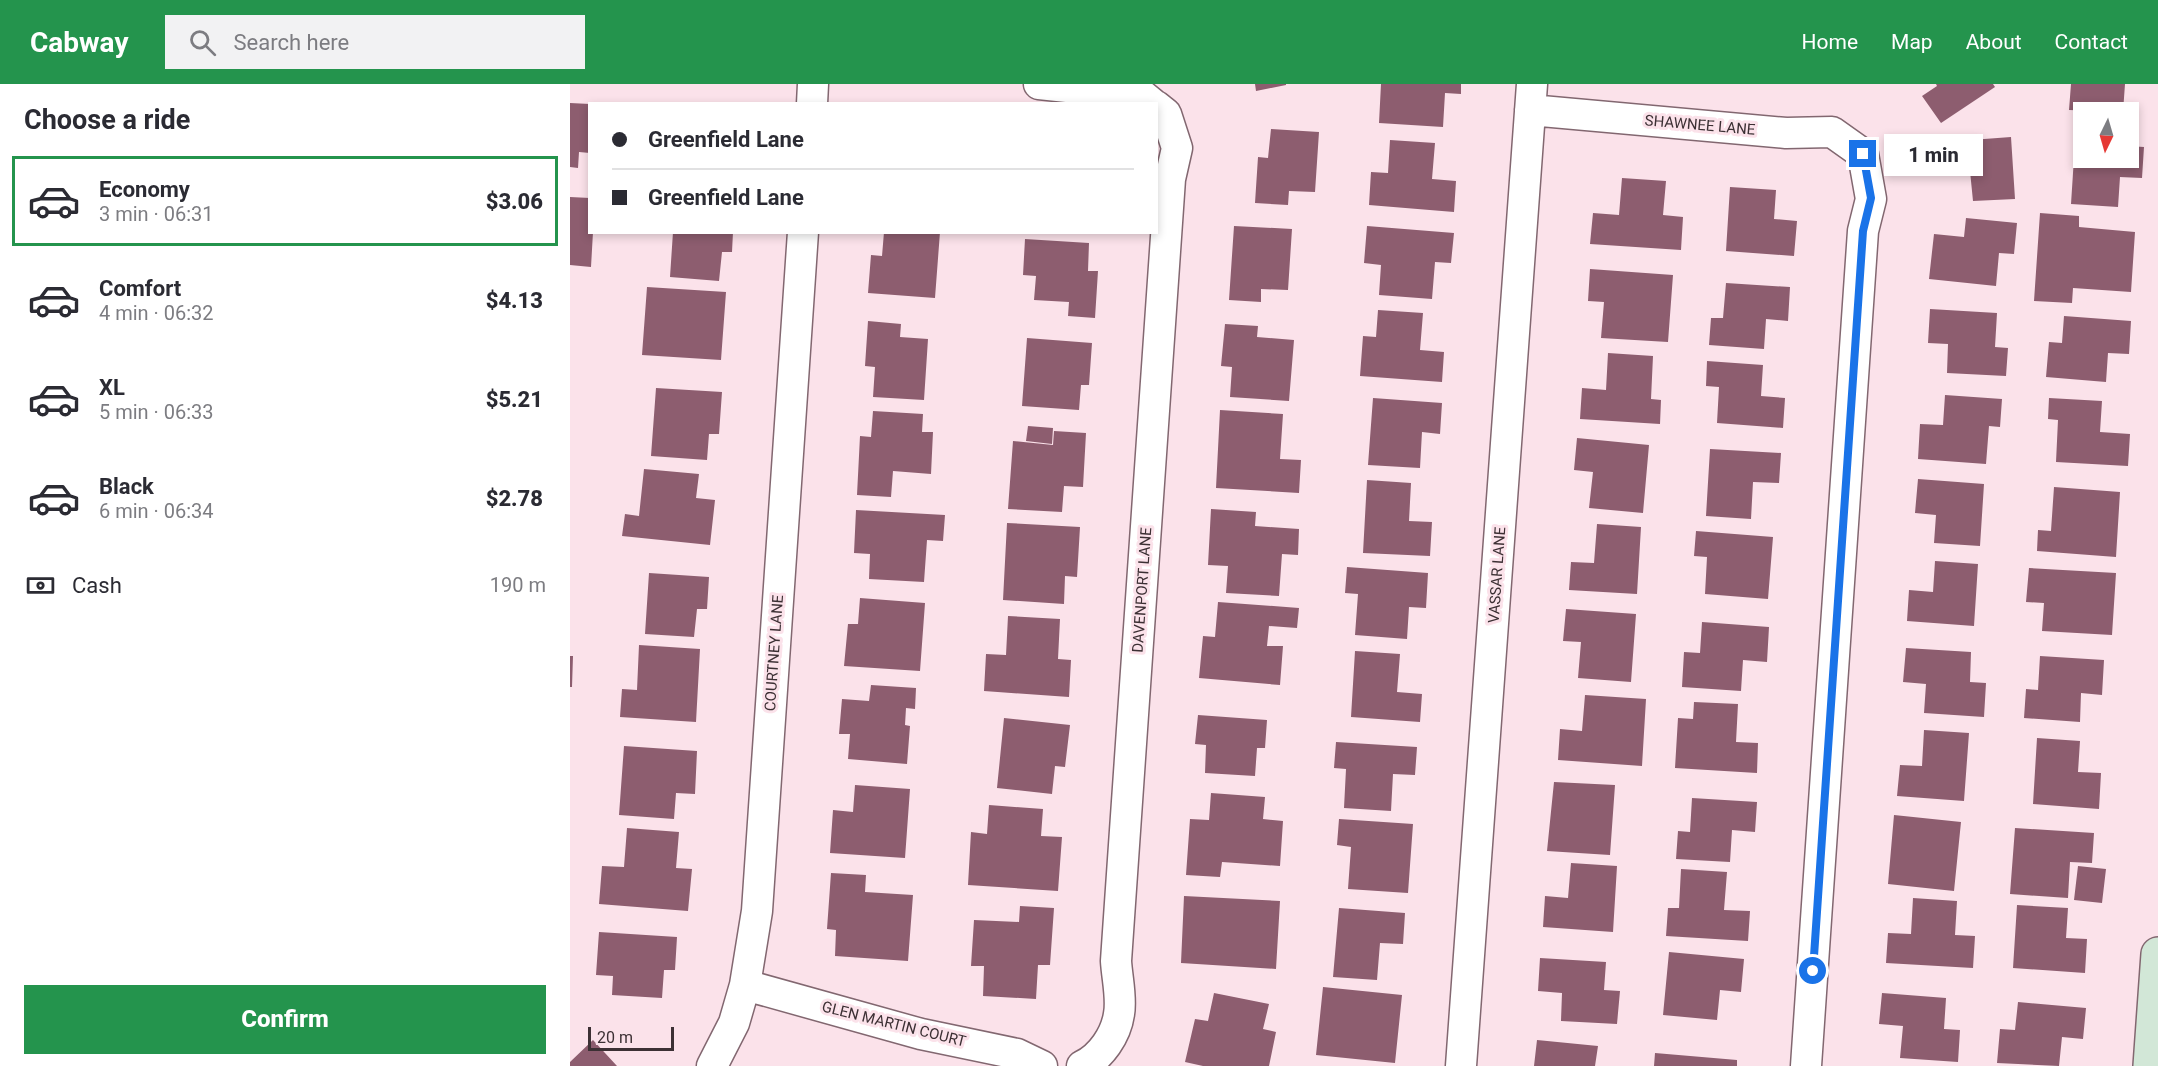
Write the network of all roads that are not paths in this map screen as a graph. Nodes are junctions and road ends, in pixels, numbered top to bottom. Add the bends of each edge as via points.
1 (813, 84) edge
2 (1039, 84) edge
3 (1531, 97) edge
4 (812, 102) edge
5 (1151, 102) edge
6 (1158, 108) edge
7 (803, 234) edge
8 (2158, 954) edge
9 (745, 985) junction
10 (1087, 1063) edge
11 (712, 1066) edge
12 (1042, 1066) edge
13 (1461, 1066) edge
14 (1806, 1066) edge
15 (2150, 1066) edge

1 - 4 street
2 - 5 street via 1142,95
3 - 13 street, VASSAR LANE
3 - 14 street, SHAWNEE LANE via 1786,133 1832,132 1863,154 1871,198 1863,243
6 - 10 street, DAVENPORT LANE via 1177,148 1169,191 1116,962 1119,1014 1110,1039
7 - 9 street, COURTNEY LANE via 757,911
8 - 15 street
9 - 11 street, COURTNEY LANE via 734,1023
9 - 12 street, GLEN MARTIN COURT via 921,1034 1017,1053

